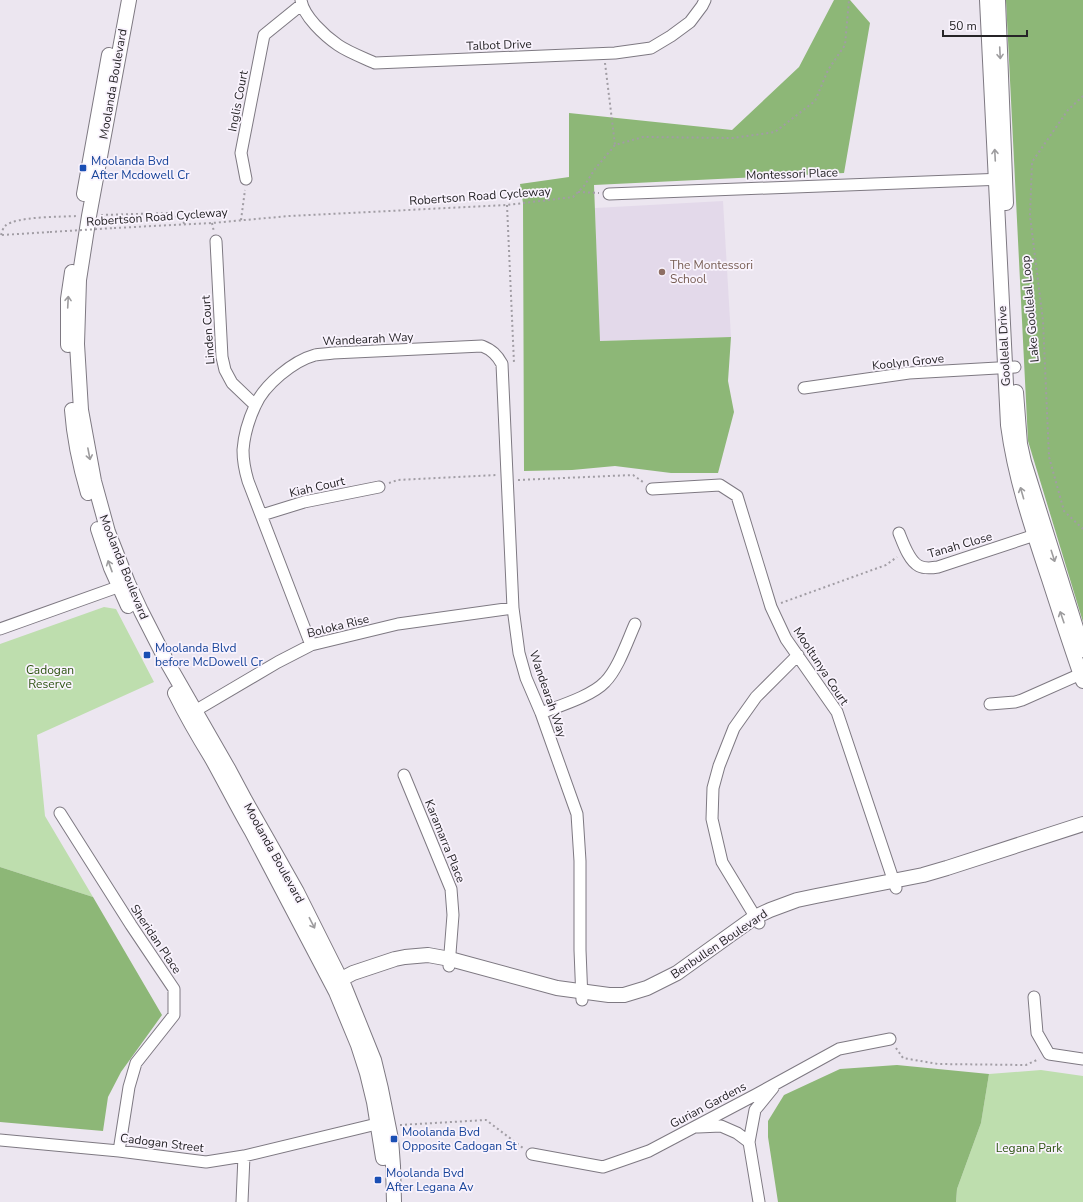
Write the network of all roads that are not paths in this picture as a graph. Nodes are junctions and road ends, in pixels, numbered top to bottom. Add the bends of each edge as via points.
1 (119, 0) edge
2 (129, 0) edge
3 (705, 0) edge
4 (987, 0) edge
5 (998, 0) edge
6 (301, 2) edge
7 (246, 179) road end
8 (1001, 179) junction
9 (609, 194) road end
10 (216, 241) dead end
11 (1010, 367) junction
12 (804, 388) dead end
13 (255, 405) junction
14 (379, 487) road end
15 (652, 489) road end
16 (262, 515) junction
17 (899, 533) dead end
18 (1040, 534) junction
19 (123, 585) junction
20 (513, 608) junction
21 (635, 624) dead end
22 (0, 629) edge
23 (311, 645) junction
24 (1083, 650) edge
25 (798, 655) junction
26 (1082, 676) edge
27 (990, 704) dead end
28 (190, 713) junction
29 (541, 713) junction
30 (404, 775) dead end
31 (60, 814) dead end
32 (1083, 824) edge
33 (1083, 832) edge
34 (895, 885) junction
35 (757, 920) junction
36 (450, 962) junction
37 (339, 986) junction
38 (581, 996) junction
39 (1034, 997) dead end
40 (890, 1040) road end
41 (1083, 1059) edge
42 (778, 1083) junction
43 (387, 1123) junction
44 (694, 1127) junction
45 (0, 1140) edge
46 (749, 1142) junction
47 (118, 1151) junction
48 (532, 1154) road end
49 (244, 1156) junction
50 (242, 1202) edge
51 (385, 1202) edge
52 (394, 1202) edge
53 (759, 1202) edge

19 -> 1 street, Moolanda Boulevard via 111,568 82,472 72,414 68,324 68,299 87,176
2 -> 19 street, Moolanda Boulevard via 80,280 78,338 81,410 94,482
3 - 6 street, Talbot Drive via 690,22 651,48 604,54 375,63 339,46 313,23
8 -> 4 street, Goollelal Drive
5 -> 8 street, Goollelal Drive
6 - 7 street, Inglis Court via 264,35 241,153
8 - 9 street, Montessori Place
8 - 11 street, Goollelal Drive
10 - 13 street, Linden Court via 224,370
11 - 12 street, Koolyn Grove via 909,373
11 - 18 street, Goollelal Drive via 1008,425 1012,449 1018,479
13 - 16 street, Wandearah Way via 243,450 248,481
13 - 20 street, Wandearah Way via 283,372 315,355 482,346 498,356 502,364
14 - 16 street, Kiah Court via 304,502
15 - 25 street, Mooltunya Court via 720,485 737,496 771,606 786,639
16 - 23 street, Wandearah Way
17 - 18 street, Tanah Close via 913,561 928,568
18 -> 24 street, Goollelal Drive
26 -> 18 street, Goollelal Drive
19 - 22 street
19 - 28 street, Moolanda Boulevard via 161,650
20 - 23 street, Boloka Rise via 398,624
20 - 29 street, Wandearah Way via 526,678
21 - 29 street via 617,665 605,682 587,694
23 - 28 street, Boloka Rise
25 - 34 street, Mooltunya Court via 836,712
25 - 35 street via 756,697 734,728 713,788 712,819 722,862
26 - 27 street via 1022,700
28 - 37 street, Moolanda Boulevard via 229,770 297,892
29 - 38 street, Wandearah Way via 576,814 580,861
30 - 36 street, Karamarra Place via 451,889 453,915
31 - 47 street, Sheridan Place via 174,989 174,1015 136,1063 129,1087
32 - 34 street, Benbullen Boulevard
33 - 34 street, Benbullen Boulevard via 938,879 920,884
34 - 35 street, Benbullen Boulevard via 803,906
35 - 38 street, Benbullen Boulevard via 683,979 650,995 617,1002 596,1002
36 - 37 street, Benbullen Boulevard via 428,956 405,956 371,967
36 - 38 street, Benbullen Boulevard via 517,986
37 - 43 street, Moolanda Boulevard via 374,1060
39 - 41 street via 1037,1033 1049,1054
40 - 42 street, Gurian Gardens via 839,1049
42 - 44 street, Gurian Gardens
42 - 46 street via 755,1110
43 - 49 street, Cadogan Street
43 - 51 street, Moolanda Boulevard
43 - 52 street, Moolanda Boulevard via 393,1166
44 - 46 street via 721,1126 738,1133
44 - 48 street, Gurian Gardens via 649,1151 603,1167
45 - 47 street, Cadogan Street
46 - 53 street
47 - 49 street, Cadogan Street via 206,1162
49 - 50 street

